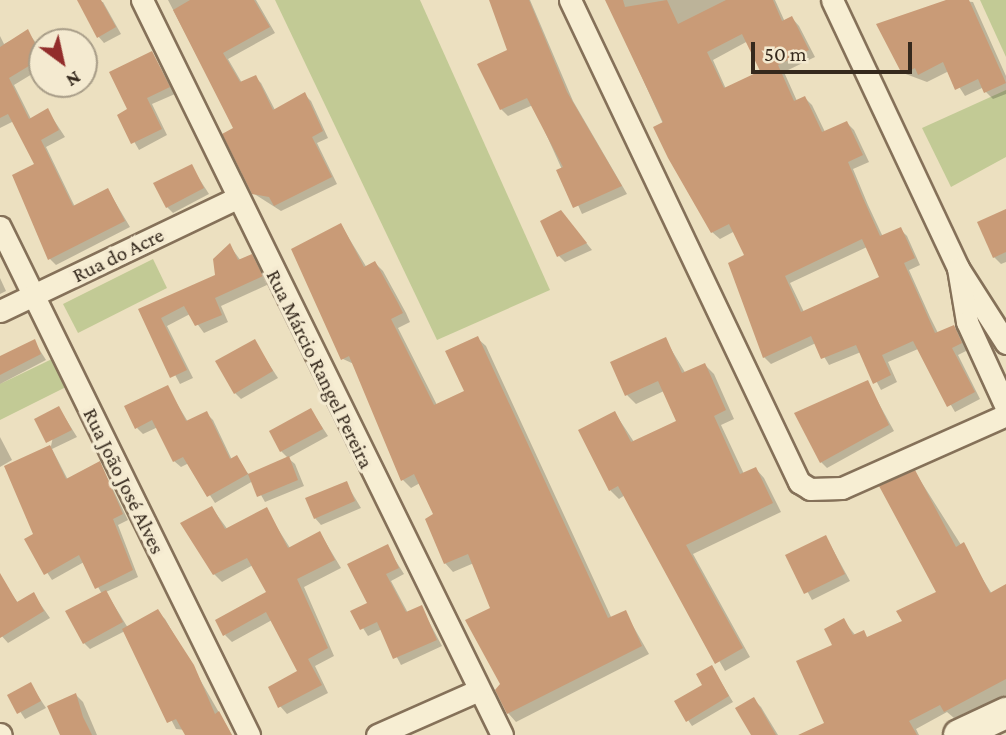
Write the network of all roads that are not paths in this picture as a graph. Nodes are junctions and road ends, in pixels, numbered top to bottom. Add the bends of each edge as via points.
1 (142, 0) edge
2 (570, 0) edge
3 (841, 3) edge
4 (235, 199) junction
5 (0, 227) edge
6 (958, 268) junction
7 (33, 295) junction
8 (0, 311) edge
9 (1006, 343) edge
10 (1006, 407) edge
11 (1006, 415) edge
12 (479, 690) junction
13 (1006, 713) edge
14 (249, 735) edge
15 (377, 735) edge
16 (502, 735) edge
17 (959, 735) edge

1 - 4 street, Rua Márcio Rangel Pereira
2 - 11 street via 800,482 810,489 842,488
3 - 6 street
4 - 7 street, Rua do Acre
4 - 12 street, Rua Márcio Rangel Pereira
5 - 7 street, Rua João José Alves
6 - 9 street
6 - 10 street via 967,322
7 - 8 street, Rua do Acre
7 - 14 street, Rua João José Alves
12 - 15 street
12 - 16 street, Rua Márcio Rangel Pereira
13 - 17 main road

